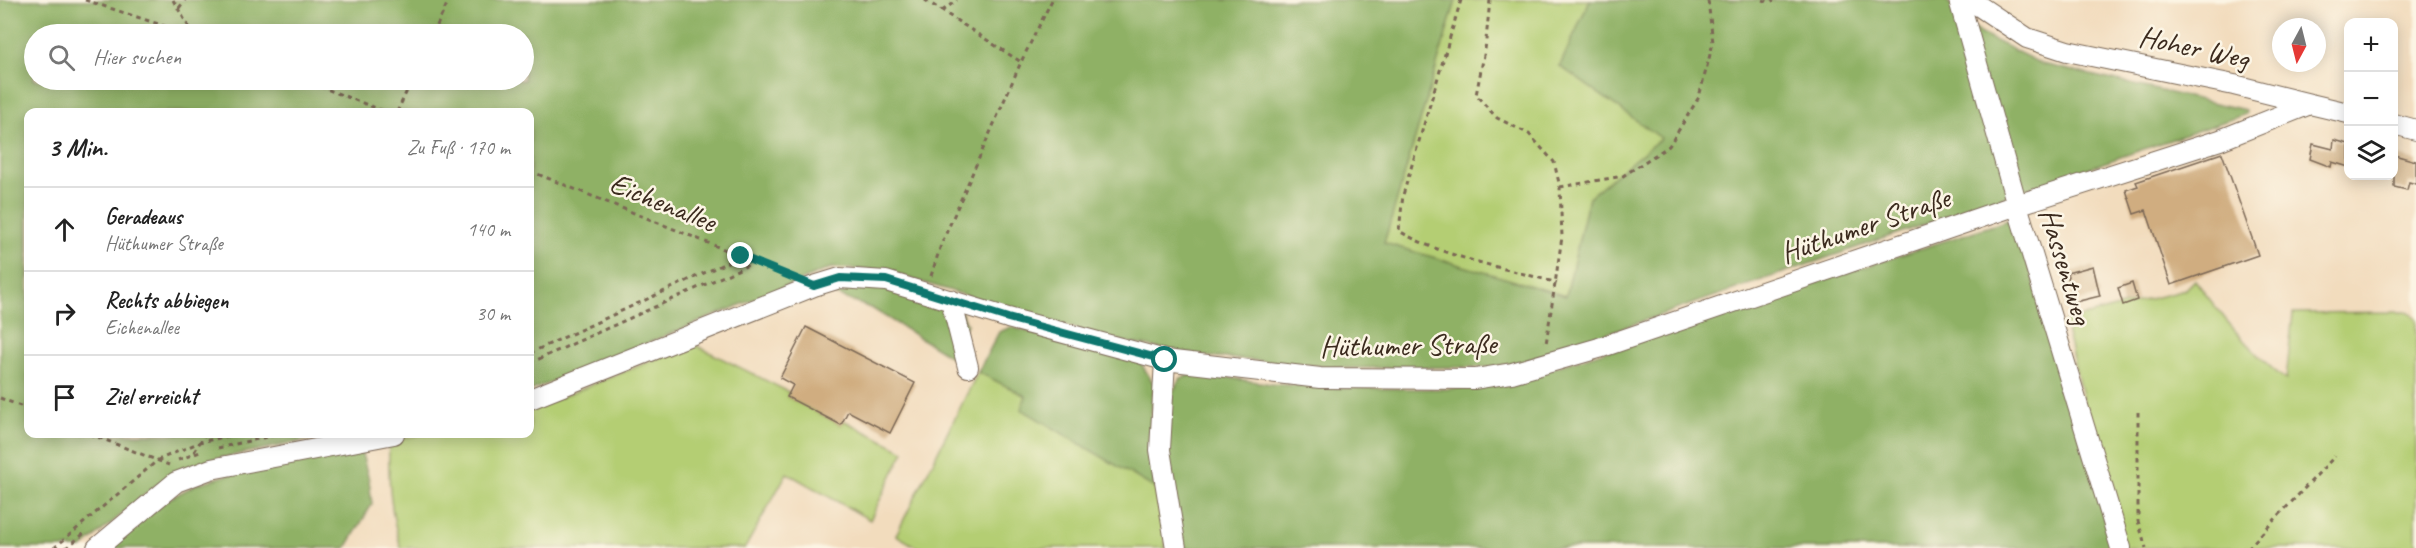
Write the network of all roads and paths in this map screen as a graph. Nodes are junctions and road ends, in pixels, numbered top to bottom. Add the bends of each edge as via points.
1 (85, 0) edge
2 (173, 0) edge
3 (185, 0) edge
4 (449, 0) edge
5 (925, 0) edge
6 (957, 0) edge
7 (1052, 0) edge
8 (1461, 0) edge
9 (1490, 0) edge
10 (1708, 0) edge
11 (1763, 0) edge
12 (1774, 0) edge
13 (1959, 0) edge
14 (1970, 0) edge
15 (179, 8) junction
16 (942, 10) junction
17 (160, 24) edge
18 (186, 24) edge
19 (438, 24) edge
20 (1021, 62) junction
21 (329, 90) edge
22 (407, 90) edge
23 (2310, 104) junction
24 (376, 108) edge
25 (399, 108) edge
26 (2344, 112) edge
27 (2398, 125) edge
28 (2416, 129) edge
29 (534, 173) edge
30 (1560, 187) junction
31 (2017, 205) junction
32 (741, 256) junction
33 (756, 262) junction
34 (1557, 283) junction
35 (814, 286) junction
36 (924, 292) junction
37 (951, 300) junction
38 (534, 351) edge
39 (1165, 360) junction
40 (534, 361) edge
41 (1543, 364) junction
42 (968, 367) dead end
43 (534, 397) edge
44 (0, 398) edge
45 (24, 407) edge
46 (2138, 412) dead end
47 (102, 438) edge
48 (220, 438) edge
49 (373, 438) edge
50 (2335, 456) dead end
51 (158, 460) junction
52 (169, 465) dead end
53 (54, 548) edge
54 (98, 548) edge
55 (1176, 548) edge
56 (2121, 548) edge
57 (2146, 548) edge
58 (2248, 548) edge

1 - 17 path
2 - 15 path
3 - 15 path
4 - 19 path
5 - 16 path
6 - 16 path
7 - 20 path
8 - 34 path via 1403,195 1399,231 1419,243
9 - 30 path via 1476,95 1497,118 1529,134 1554,162
10 - 30 path via 1713,43 1699,97 1669,146 1623,176
11 - 12 path
13 - 31 street, Hassentweg
14 - 23 street, Hoher Weg via 2027,38 2067,51
15 - 18 path
16 - 20 path
20 - 36 path
21 - 24 path
22 - 25 path
23 - 26 street
23 - 31 street, Hüthumer Straße via 2220,140
27 - 28 street
29 - 32 path, Eichenallee
30 - 34 path via 1562,237
31 - 41 street, Hüthumer Straße
31 - 56 street, Hassentweg
32 - 33 path, Eichenallee
32 - 38 path
33 - 35 path, Eichenallee
33 - 40 path
34 - 41 path
35 - 36 street, Hüthumer Straße via 840,278 886,280
35 - 43 street, Hüthumer Straße
36 - 37 street, Hüthumer Straße
37 - 39 street, Hüthumer Straße
37 - 42 street
39 - 41 street, Hüthumer Straße via 1320,378 1475,379
39 - 55 street via 1160,450
44 - 45 path
46 - 57 path via 2138,522
47 - 51 path
48 - 51 path
49 - 54 street via 211,469 176,482
50 - 58 path
51 - 52 path
51 - 53 path

